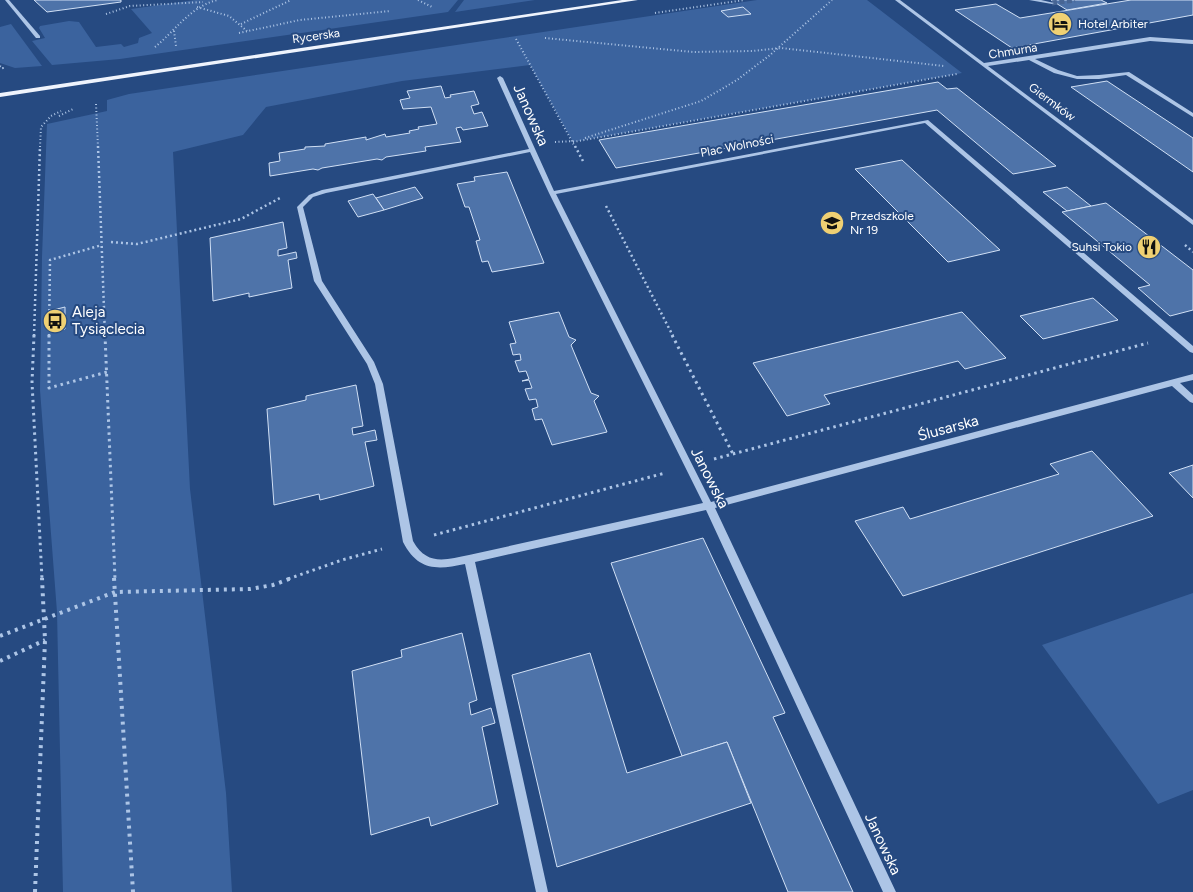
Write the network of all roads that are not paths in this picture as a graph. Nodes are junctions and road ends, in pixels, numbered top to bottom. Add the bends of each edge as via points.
1 (7, 0) edge
2 (635, 0) edge
3 (897, 0) edge
4 (1031, 0) edge
5 (1052, 3) dead end
6 (38, 37) dead end
7 (1193, 42) edge
8 (1030, 58) junction
9 (984, 65) junction
10 (500, 78) dead end
11 (0, 95) edge
12 (1193, 115) edge
13 (529, 146) junction
14 (552, 193) junction
15 (1193, 223) edge
16 (1193, 350) edge
17 (1193, 377) edge
18 (1173, 382) junction
19 (1193, 400) edge
20 (710, 506) junction
21 (469, 558) junction
22 (542, 892) edge
23 (890, 892) edge

1 - 6 street
2 - 11 main road, Rycerska
3 - 9 street, Giermków
4 - 5 street
7 - 8 street, Chmurna via 1150,39
8 - 9 street, Chmurna
8 - 12 street via 1055,73 1072,78 1090,79 1127,73
9 - 15 street, Giermków
10 - 13 street, Janowska
13 - 14 street, Janowska
13 - 21 street, Ślusarska via 324,191 311,196 300,207 318,281 371,364 379,384 412,552 429,563 438,564
14 - 16 street, Plac Wolności via 926,121
14 - 20 street, Janowska
17 - 18 street, Ślusarska
18 - 19 lane
18 - 20 street, Ślusarska
20 - 21 street, Ślusarska
20 - 23 street, Janowska
21 - 22 lane

